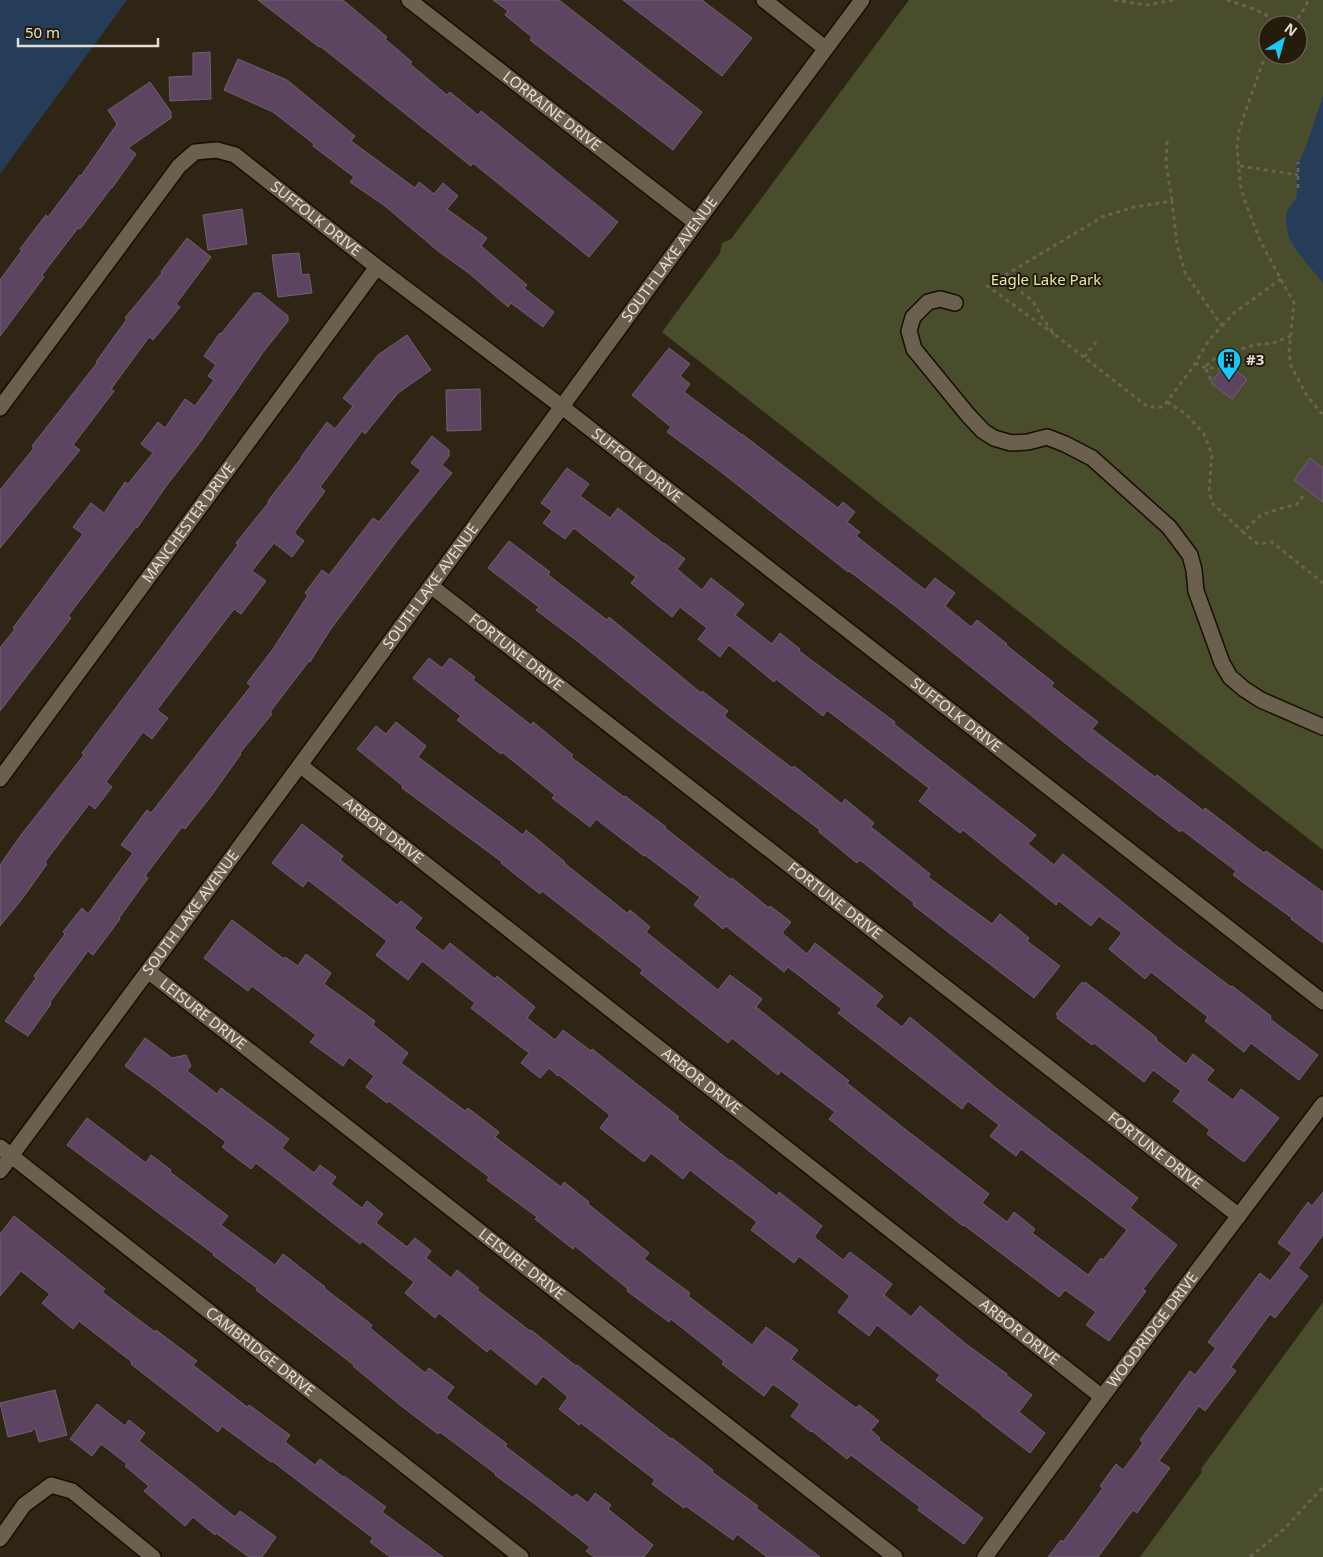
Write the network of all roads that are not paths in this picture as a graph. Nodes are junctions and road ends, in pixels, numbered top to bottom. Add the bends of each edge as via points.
1 (409, 0) edge
2 (764, 0) edge
3 (862, 0) edge
4 (825, 48) junction
5 (696, 223) junction
6 (376, 267) junction
7 (955, 303) dead end
8 (562, 406) junction
9 (0, 408) edge
10 (431, 586) junction
11 (1323, 727) edge
12 (300, 765) junction
13 (0, 779) edge
14 (148, 971) junction
15 (1323, 1002) edge
16 (1323, 1104) edge
17 (6, 1152) edge
18 (0, 1172) edge
19 (1239, 1216) junction
20 (1102, 1397) junction
21 (0, 1539) edge
22 (153, 1557) edge
23 (521, 1557) edge
24 (895, 1557) edge
25 (985, 1557) edge

1 - 5 street, LORRAINE DRIVE
2 - 4 street
3 - 4 street, SOUTH LAKE AVENUE
4 - 5 street, SOUTH LAKE AVENUE
5 - 8 street, SOUTH LAKE AVENUE
6 - 8 street, SUFFOLK DRIVE
6 - 9 street, SUFFOLK DRIVE via 235,155 217,150 195,152 180,166
6 - 13 street, MANCHESTER DRIVE
7 - 11 street via 940,299 928,302 913,316 909,331 914,349 968,415 994,438 1011,443 1047,437 1092,458 1169,527 1190,555 1196,591 1230,677 1261,700
8 - 10 street, SOUTH LAKE AVENUE
8 - 15 street, SUFFOLK DRIVE
10 - 12 street, SOUTH LAKE AVENUE
10 - 19 street, FORTUNE DRIVE
12 - 14 street, SOUTH LAKE AVENUE
12 - 20 street, ARBOR DRIVE
14 - 17 street, SOUTH LAKE AVENUE
14 - 24 street, LEISURE DRIVE
16 - 19 street, WOODRIDGE DRIVE
17 - 18 street, SOUTH LAKE AVENUE
17 - 23 street, CAMBRIDGE DRIVE
19 - 20 street, WOODRIDGE DRIVE
20 - 25 street, WOODRIDGE DRIVE
21 - 22 street via 24,1505 51,1485 72,1491

